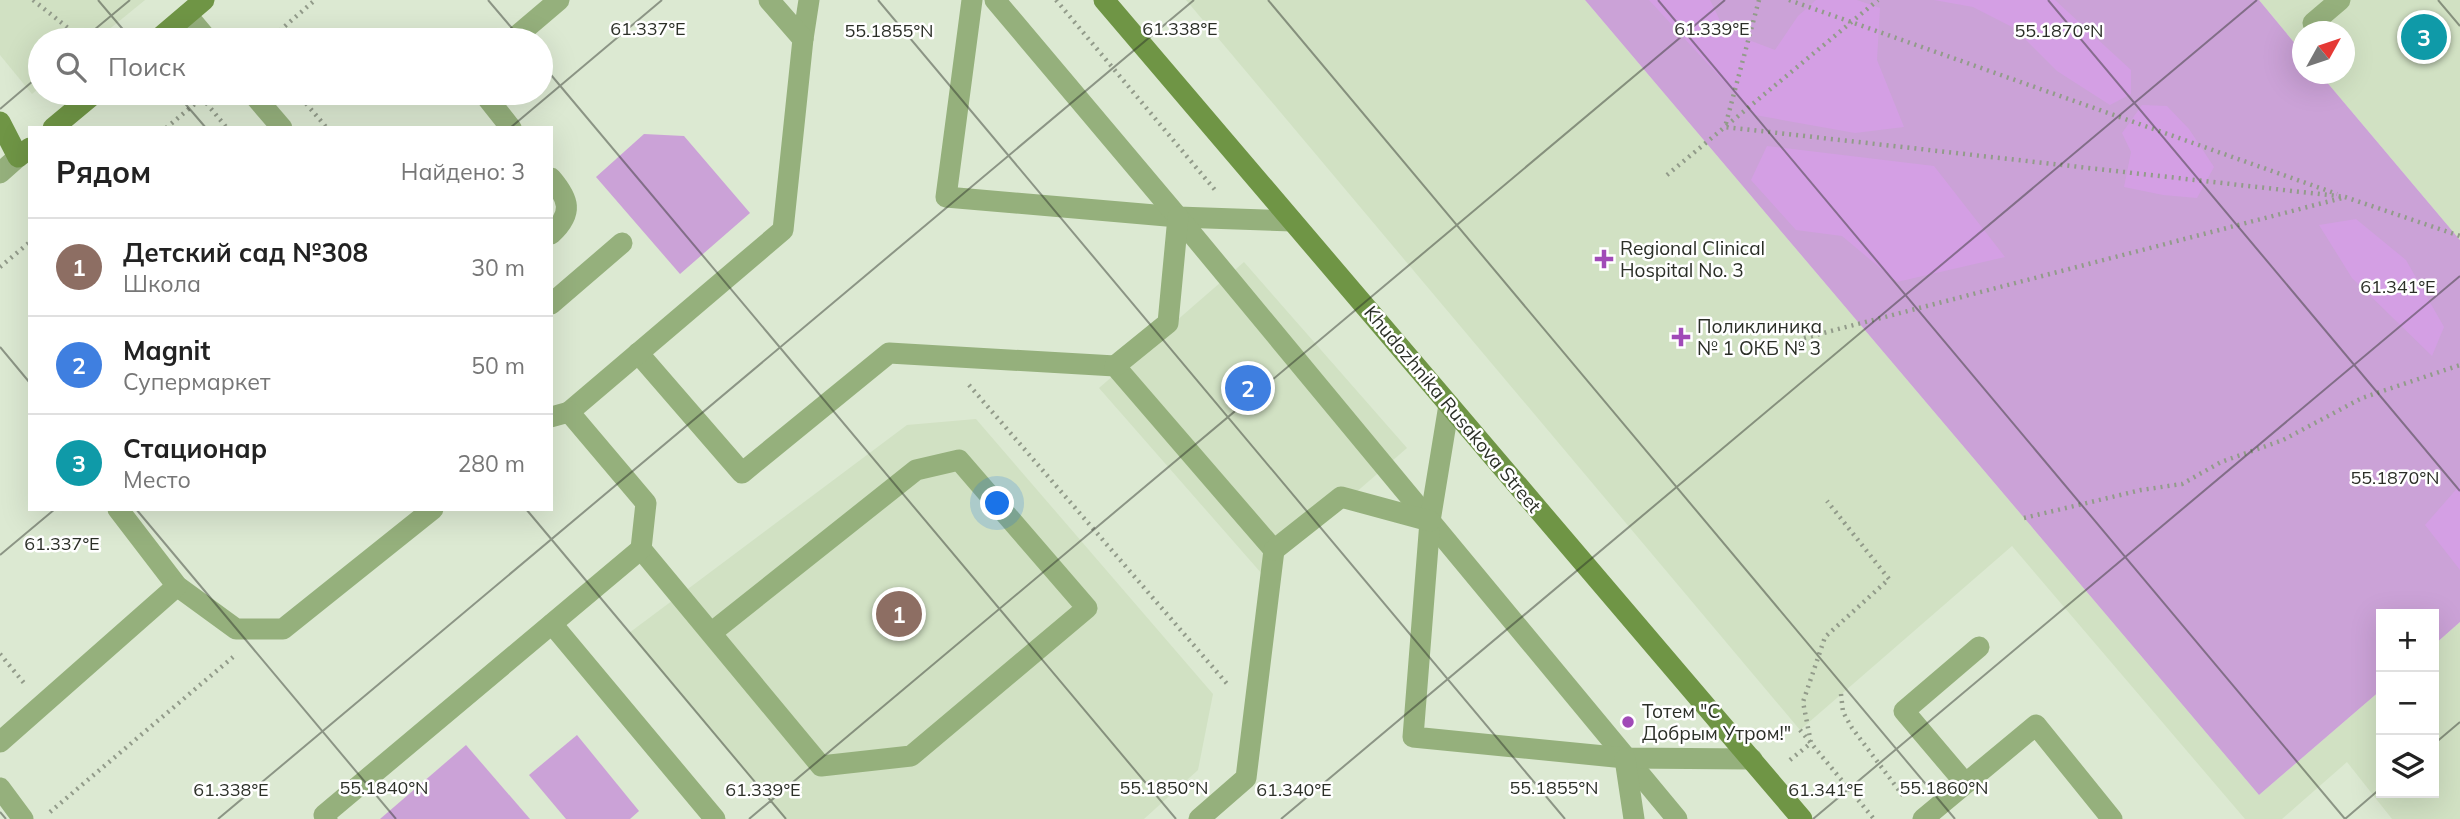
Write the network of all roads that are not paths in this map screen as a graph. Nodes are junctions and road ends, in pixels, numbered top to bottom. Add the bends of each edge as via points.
1 (204, 0) edge
2 (559, 0) edge
3 (769, 0) edge
4 (808, 0) edge
5 (972, 0) edge
6 (995, 0) edge
7 (1104, 0) edge
8 (2340, 0) edge
9 (187, 15) junction
10 (2315, 21) edge
11 (171, 28) edge
12 (198, 28) edge
13 (526, 28) edge
14 (803, 39) junction
15 (81, 105) edge
16 (262, 105) edge
17 (493, 105) edge
18 (0, 122) edge
19 (55, 126) edge
20 (280, 126) edge
21 (509, 126) edge
22 (24, 153) edge
23 (0, 173) edge
24 (553, 180) edge
25 (1178, 218) junction
26 (1292, 221) junction
27 (553, 232) edge
28 (622, 243) dead end
29 (553, 302) edge
30 (638, 353) junction
31 (1115, 366) junction
32 (1449, 405) junction
33 (560, 414) edge
34 (120, 511) edge
35 (430, 511) edge
36 (1430, 521) junction
37 (641, 549) junction
38 (1274, 550) junction
39 (177, 586) junction
40 (552, 624) junction
41 (711, 633) junction
42 (1979, 647) dead end
43 (0, 741) edge
44 (1625, 758) junction
45 (1752, 759) junction
46 (1965, 783) junction
47 (0, 788) edge
48 (23, 819) edge
49 (327, 819) edge
50 (715, 819) edge
51 (1199, 819) edge
52 (1634, 819) edge
53 (1677, 819) edge
54 (1802, 819) edge
55 (1924, 819) edge
56 (2112, 819) edge

1 - 9 street
2 - 13 street
3 - 14 street
4 - 14 street
5 - 25 street via 947,197
6 - 25 street
7 - 26 street, Khudozhnika Rusakova Street
8 - 10 street
9 - 11 street
9 - 12 street
14 - 30 street via 783,230
15 - 19 street
16 - 20 street
17 - 21 street
18 - 22 street
22 - 23 street
24 - 27 street via 564,194 567,211
25 - 26 street
25 - 31 street via 1168,323
25 - 36 street
26 - 32 street, Khudozhnika Rusakova Street
28 - 29 street
30 - 31 street via 742,473 889,353
30 - 33 street
31 - 38 street
32 - 36 street
32 - 45 street, Khudozhnika Rusakova Street
33 - 37 street via 646,503
34 - 39 street
35 - 39 street via 283,629 236,629
36 - 38 street via 1341,497
36 - 44 street
36 - 44 street via 1413,737
37 - 40 street
37 - 41 street
38 - 51 street via 1246,778
39 - 43 street
40 - 49 street via 324,815
40 - 50 street
41 - 41 street via 821,766 911,756 1087,608 959,460 916,470
42 - 46 street via 1904,711
44 - 45 street
44 - 52 street
44 - 53 street
45 - 54 street, Khudozhnika Rusakova Street
46 - 55 street
46 - 56 street via 2036,726
47 - 48 street

